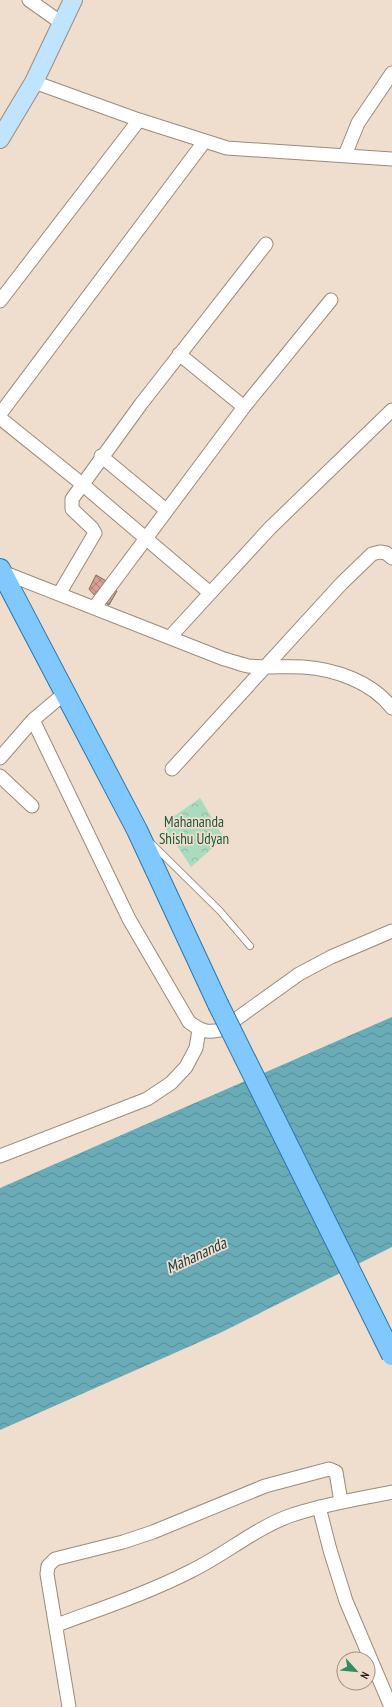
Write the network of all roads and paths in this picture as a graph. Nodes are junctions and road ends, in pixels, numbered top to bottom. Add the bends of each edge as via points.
1 (29, 0) edge
2 (73, 0) edge
3 (63, 24) junction
4 (392, 73) edge
5 (34, 82) junction
6 (139, 120) junction
7 (0, 139) edge
8 (204, 142) junction
9 (345, 155) junction
10 (392, 159) edge
11 (266, 244) dead end
12 (331, 300) dead end
13 (0, 301) edge
14 (179, 354) junction
15 (244, 407) junction
16 (392, 410) edge
17 (0, 414) edge
18 (0, 418) edge
19 (101, 456) junction
20 (82, 484) junction
21 (166, 510) junction
22 (146, 537) junction
23 (392, 558) edge
24 (0, 571) edge
25 (210, 593) junction
26 (59, 594) junction
27 (94, 608) junction
28 (170, 637) junction
29 (265, 667) junction
30 (65, 693) junction
31 (392, 708) edge
32 (33, 720) junction
33 (0, 758) edge
34 (172, 769) dead end
35 (0, 776) edge
36 (32, 806) dead end
37 (137, 830) junction
38 (392, 931) edge
39 (250, 946) dead end
40 (200, 1030) junction
41 (2, 1151) edge
42 (392, 1355) edge
43 (392, 1492) edge
44 (341, 1502) junction
45 (319, 1507) junction
46 (57, 1625) junction
47 (69, 1707) edge
48 (391, 1707) edge

1 - 3 street
2 - 3 main road
3 - 5 main road
4 - 9 street via 358,123
5 - 6 street
5 - 7 main road
6 - 8 street
6 - 13 street
8 - 9 street via 248,151
8 - 17 street
9 - 10 street
11 - 14 street
12 - 15 street
14 - 15 street
14 - 19 street
15 - 21 street
16 - 25 street via 270,528
18 - 20 street
19 - 20 street
19 - 21 street
20 - 22 street
20 - 26 street via 70,504 95,533
21 - 22 street
22 - 25 street
22 - 27 street
23 - 29 street via 380,552 372,554
24 - 26 street
24 - 30 main road
25 - 28 street
26 - 27 street
27 - 28 street
28 - 29 street via 224,659 247,666
29 - 31 street via 304,667 332,672 363,683 384,698
29 - 34 street
30 - 32 street
30 - 37 main road
32 - 33 street
32 - 40 street via 129,919 190,1022
35 - 36 street
37 - 39 lane via 196,886
37 - 42 main road, bridge via 218,1004
38 - 40 street via 331,957 299,974 221,1030
40 - 41 street via 196,1048 186,1067 170,1083 147,1099
43 - 44 street
44 - 45 street
44 - 46 street via 336,1472 329,1469 265,1486 123,1542 55,1559 48,1566 47,1574
45 - 46 street via 266,1526 217,1557 163,1584
45 - 48 street via 346,1601
46 - 47 street

